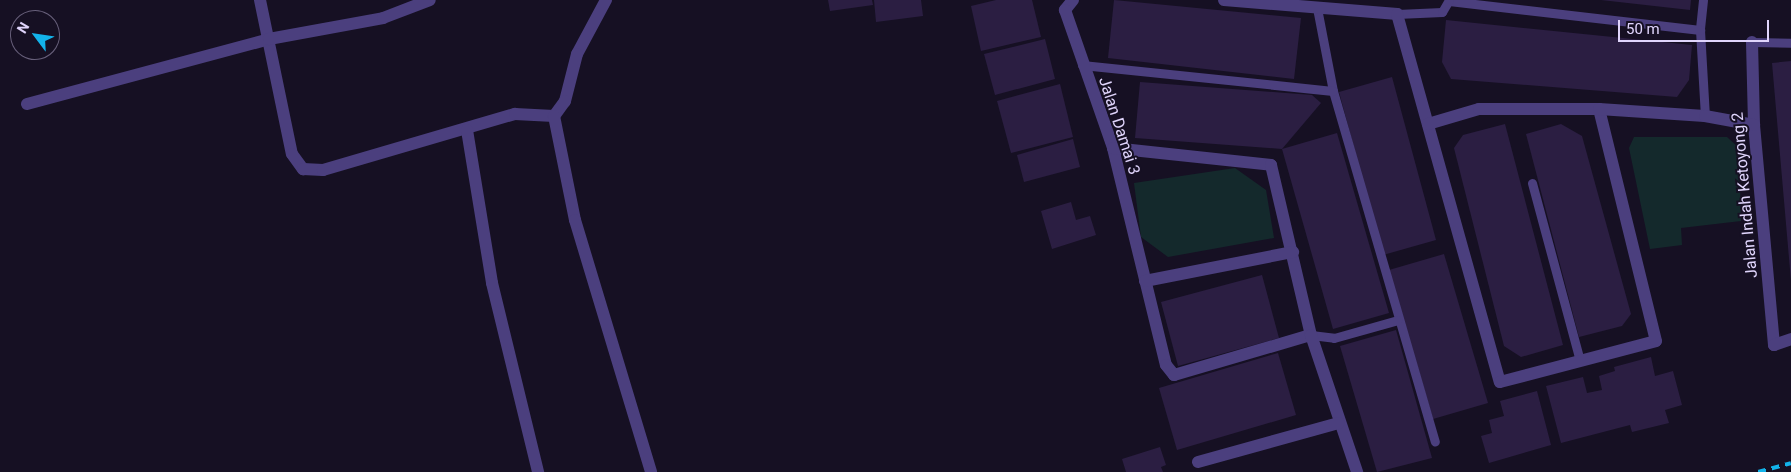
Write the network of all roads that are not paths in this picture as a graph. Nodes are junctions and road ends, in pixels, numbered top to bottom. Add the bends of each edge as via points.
1 (260, 0) edge
2 (430, 0) edge
3 (606, 0) edge
4 (1224, 0) edge
5 (1449, 0) edge
6 (1703, 0) edge
7 (1069, 5) edge
8 (1317, 8) junction
9 (1397, 14) junction
10 (1700, 30) junction
11 (269, 39) junction
12 (1752, 42) joint
13 (1791, 43) edge
14 (1082, 65) junction
15 (1333, 91) junction
16 (27, 104) dead end
17 (1599, 109) junction
18 (554, 116) junction
19 (1705, 116) junction
20 (1428, 124) junction
21 (1754, 125) junction
22 (466, 130) junction
23 (1113, 148) junction
24 (1532, 183) dead end
25 (1294, 252) junction
26 (1145, 281) junction
27 (1398, 320) junction
28 (1311, 335) junction
29 (1791, 339) edge
30 (1580, 361) junction
31 (1339, 423) junction
32 (1435, 440) dead end
33 (1198, 462) dead end
34 (538, 472) edge
35 (651, 472) edge
36 (1357, 472) edge

1 - 11 street
2 - 11 street via 383,18
3 - 18 street via 578,54 565,102
4 - 8 street
5 - 9 lane via 1442,12
5 - 10 lane
6 - 10 lane
7 - 14 street, Jalan Damai 3
8 - 9 street
8 - 15 lane
9 - 20 street
10 - 19 lane
11 - 16 street
11 - 22 street via 292,154 302,169 323,170
12 - 13 lane
12 - 21 street, Jalan Indah Ketoyong 2
14 - 15 lane
14 - 23 street, Jalan Damai 3
15 - 27 lane
17 - 19 street
17 - 20 street via 1480,109
17 - 30 street via 1656,341
18 - 22 street via 515,114
18 - 35 street via 575,220
19 - 21 street
20 - 30 street via 1500,382
21 - 29 street, Jalan Indah Ketoyong 2 via 1774,346
22 - 34 street via 492,283
23 - 25 street via 1271,166
23 - 26 street, Jalan Damai 3
24 - 30 lane
25 - 26 street
25 - 28 street
26 - 28 street, Jalan Damai 3 via 1166,365 1174,375
27 - 28 lane via 1334,338
27 - 32 lane
28 - 31 street
31 - 33 street
31 - 36 street

